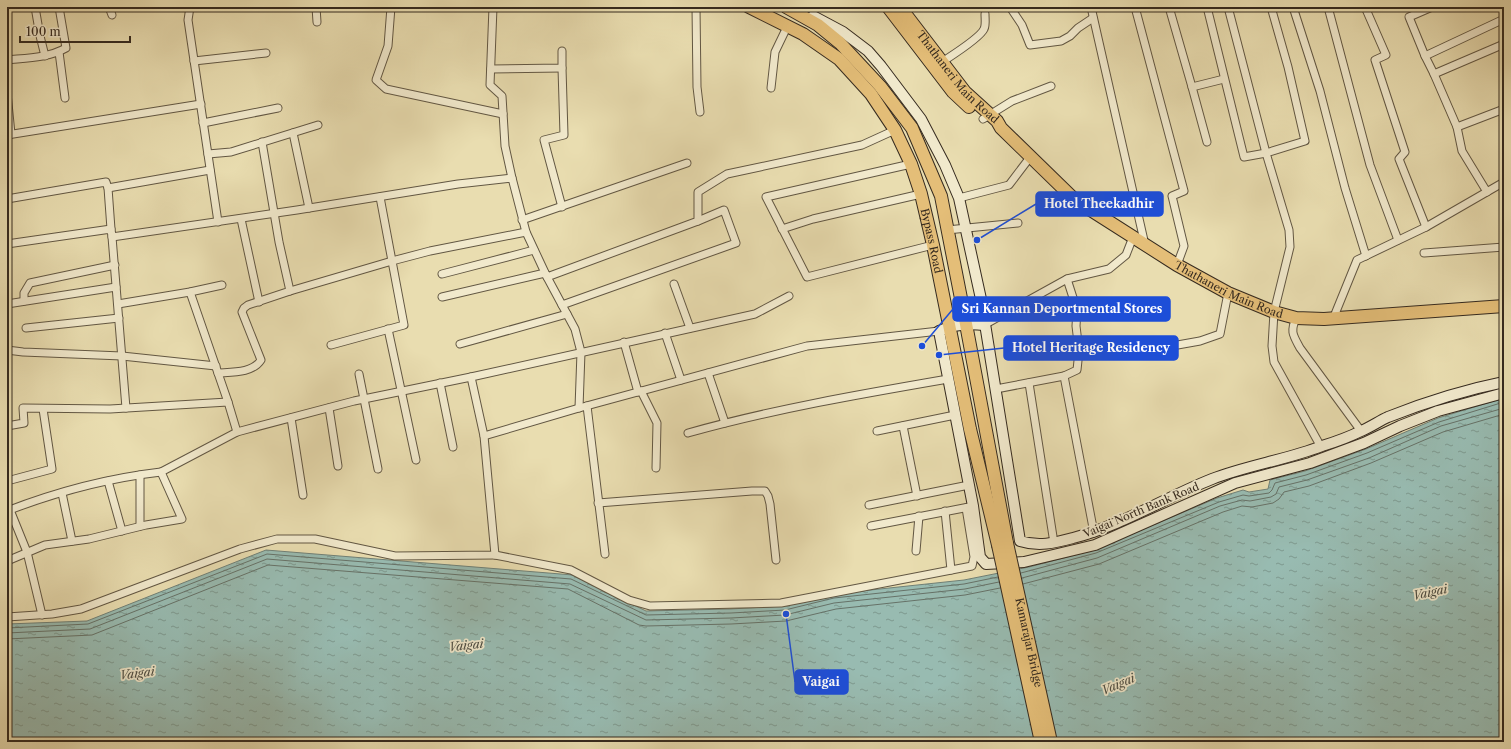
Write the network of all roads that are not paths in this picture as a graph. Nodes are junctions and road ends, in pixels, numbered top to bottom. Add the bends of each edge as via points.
1 (35, 7) edge
2 (59, 7) edge
3 (109, 7) edge
4 (190, 7) edge
5 (316, 7) edge
6 (391, 7) edge
7 (493, 7) edge
8 (696, 7) edge
9 (749, 7) edge
10 (786, 7) edge
11 (795, 7) edge
12 (888, 7) edge
13 (900, 7) edge
14 (1010, 7) edge
15 (1091, 7) edge
16 (1135, 7) edge
17 (1169, 7) edge
18 (1207, 7) edge
19 (1228, 7) edge
20 (1271, 7) edge
21 (1293, 7) edge
22 (1328, 7) edge
23 (1366, 7) edge
24 (1432, 7) edge
25 (985, 14) dead end
26 (112, 15) dead end
27 (1093, 18) junction
28 (1504, 19) edge
29 (317, 22) dead end
30 (787, 27) junction
31 (1504, 44) edge
32 (562, 51) dead end
33 (59, 52) junction
34 (266, 53) dead end
35 (45, 56) junction
36 (1425, 56) junction
37 (7, 60) edge
38 (194, 61) junction
39 (942, 62) junction
40 (562, 68) junction
41 (491, 69) junction
42 (1434, 74) junction
43 (1224, 79) junction
44 (1051, 86) dead end
45 (1192, 87) junction
46 (771, 88) dead end
47 (7, 93) edge
48 (64, 98) dead end
49 (201, 104) junction
50 (278, 108) dead end
51 (1504, 109) edge
52 (700, 112) dead end
53 (503, 114) junction
54 (987, 117) junction
55 (204, 123) junction
56 (318, 125) dead end
57 (1457, 127) junction
58 (895, 130) junction
59 (293, 133) junction
60 (9, 135) edge
61 (262, 142) junction
62 (1207, 142) dead end
63 (1266, 153) junction
64 (208, 154) junction
65 (1031, 156) junction
66 (687, 163) dead end
67 (911, 164) junction
68 (210, 170) junction
69 (512, 178) junction
70 (1504, 182) edge
71 (108, 188) junction
72 (1487, 192) junction
73 (921, 194) junction
74 (380, 197) junction
75 (959, 198) junction
76 (7, 199) edge
77 (562, 206) junction
78 (309, 208) junction
79 (274, 214) junction
80 (241, 218) junction
81 (522, 220) junction
82 (698, 221) junction
83 (218, 222) junction
84 (1018, 223) dead end
85 (1426, 227) junction
86 (965, 228) junction
87 (112, 229) junction
88 (782, 229) junction
89 (947, 230) junction
90 (526, 232) junction
91 (1133, 236) junction
92 (112, 237) junction
93 (1398, 240) junction
94 (7, 244) edge
95 (934, 245) junction
96 (1145, 245) junction
97 (1504, 247) edge
98 (534, 250) junction
99 (1424, 253) dead end
100 (1366, 256) junction
101 (392, 260) junction
102 (114, 265) junction
103 (1177, 265) junction
104 (442, 274) dead end
105 (546, 275) junction
106 (1067, 279) junction
107 (674, 284) dead end
108 (222, 285) dead end
109 (116, 287) junction
110 (190, 292) junction
111 (290, 292) junction
112 (1228, 294) junction
113 (789, 296) dead end
114 (442, 297) dead end
115 (24, 301) junction
116 (259, 302) junction
117 (7, 304) edge
118 (118, 304) junction
119 (562, 305) junction
120 (1504, 306) edge
121 (1274, 312) junction
122 (567, 314) junction
123 (119, 318) junction
124 (1296, 318) junction
125 (1333, 319) junction
126 (966, 324) junction
127 (984, 325) junction
128 (26, 328) dead end
129 (690, 328) junction
130 (388, 329) junction
131 (944, 329) junction
132 (665, 333) junction
133 (624, 342) junction
134 (460, 344) dead end
135 (331, 345) dead end
136 (7, 350) edge
137 (1079, 351) junction
138 (581, 352) junction
139 (122, 356) junction
140 (217, 369) junction
141 (708, 373) junction
142 (359, 374) dead end
143 (1064, 376) junction
144 (470, 377) junction
145 (948, 379) junction
146 (681, 380) junction
147 (1504, 382) edge
148 (440, 383) junction
149 (1029, 383) junction
150 (996, 389) junction
151 (402, 392) junction
152 (640, 392) junction
153 (1504, 393) edge
154 (364, 400) junction
155 (228, 402) junction
156 (583, 407) junction
157 (126, 408) junction
158 (329, 408) junction
159 (43, 409) junction
160 (955, 415) junction
161 (291, 418) junction
162 (725, 423) junction
163 (7, 426) edge
164 (903, 426) junction
165 (876, 431) dead end
166 (1362, 431) junction
167 (237, 432) junction
168 (688, 433) dead end
169 (484, 436) junction
170 (453, 447) dead end
171 (1321, 447) junction
172 (416, 460) dead end
173 (338, 466) dead end
174 (656, 468) dead end
175 (378, 469) dead end
176 (161, 472) junction
177 (140, 475) junction
178 (7, 480) edge
179 (108, 481) junction
180 (969, 485) junction
181 (62, 493) junction
182 (303, 495) dead end
183 (917, 496) junction
184 (598, 503) junction
185 (869, 505) dead end
186 (969, 507) junction
187 (8, 510) edge
188 (945, 512) junction
189 (919, 516) junction
190 (140, 526) junction
191 (871, 526) dead end
192 (122, 531) junction
193 (1094, 533) junction
194 (72, 541) junction
195 (1054, 543) junction
196 (1003, 544) junction
197 (916, 551) dead end
198 (27, 552) junction
199 (605, 554) dead end
200 (495, 555) junction
201 (776, 560) dead end
202 (7, 561) edge
203 (951, 570) junction
204 (42, 615) junction
205 (7, 617) edge
206 (1041, 742) edge
207 (1050, 742) edge

1 - 35 street
2 - 33 street via 66,48
3 - 26 street
4 - 38 street via 188,20
5 - 29 street
6 - 53 street via 388,46 376,80 386,89
7 - 41 street
8 - 52 street via 697,86
9 - 30 main road, Bypass Road
10 - 89 main road, Bypass Road via 818,25 840,44 880,86 912,128 941,196
11 - 75 main road, Vaigai North Bank Road via 843,32 868,51 881,66 921,119
12 - 54 main road, Thathaneri Main Road via 953,92
13 - 39 main road, Thathaneri Main Road
14 - 27 street via 1030,44 1061,41
15 - 27 street
16 - 103 street via 1184,191 1172,196 1184,246
17 - 45 street
18 - 43 street
19 - 63 street
20 - 63 street via 1305,141
21 - 100 street via 1320,91
22 - 93 street via 1370,165
23 - 85 street via 1386,55 1375,60 1405,152 1399,159
24 - 36 street via 1409,17
25 - 39 street via 983,31
27 - 96 street
28 - 36 street
30 - 46 street via 775,52
30 - 58 main road, Bypass Road via 803,34 839,59 871,94
31 - 42 street
32 - 40 street
33 - 35 street
33 - 48 street
34 - 38 street
35 - 37 street
36 - 42 street
38 - 49 street
39 - 54 main road, Thathaneri Main Road
40 - 41 street
40 - 77 street via 564,135 544,140
41 - 53 street via 490,86 502,96
42 - 57 street
43 - 45 street
43 - 63 street via 1244,157
44 - 54 street via 1012,101
45 - 62 street
47 - 60 street
49 - 55 street
49 - 60 street
50 - 55 street
51 - 57 street
53 - 69 street via 505,146
54 - 65 main road, Thathaneri Main Road via 997,121 1001,128
55 - 64 street
56 - 59 street
57 - 72 street via 1462,152
58 - 67 main road, Bypass Road
58 - 82 street via 862,145 727,174 698,192
59 - 61 street
59 - 78 street
61 - 64 street via 231,152
61 - 79 street
63 - 121 street via 1289,230 1290,247
64 - 68 street
65 - 75 street via 1009,185
65 - 91 main road, Thathaneri Main Road via 1075,200
66 - 77 street
67 - 73 main road, Bypass Road
67 - 88 street via 766,197
68 - 71 street
68 - 83 street
69 - 74 street
69 - 81 street
70 - 72 street
71 - 76 street via 106,182
71 - 87 street
72 - 85 street
73 - 88 street via 813,219
73 - 95 main road, Bypass Road
74 - 78 street
74 - 101 street
75 - 86 main road, Vaigai North Bank Road
77 - 81 street
78 - 79 street
79 - 80 street
79 - 111 street
80 - 83 street
80 - 116 street
81 - 90 street
82 - 105 street
82 - 119 street via 724,210 736,244
83 - 92 street
84 - 86 street
85 - 93 street
86 - 89 street
86 - 127 main road, Vaigai North Bank Road via 981,299
87 - 92 street
87 - 94 street
88 - 95 street via 807,276
89 - 126 main road, Bypass Road
90 - 98 street
90 - 101 street
91 - 96 main road, Thathaneri Main Road
91 - 106 street via 1126,255 1109,269
92 - 102 street
93 - 100 street
95 - 131 main road, Bypass Road
96 - 103 main road, Thathaneri Main Road
97 - 99 street
98 - 104 street
98 - 105 street
100 - 125 street via 1357,260
101 - 111 street
101 - 130 street via 404,325
102 - 109 street
102 - 115 street via 30,283 24,293
103 - 112 main road, Thathaneri Main Road
105 - 114 street
105 - 119 street
106 - 127 street
106 - 137 street via 1077,310
107 - 129 street
108 - 110 street
109 - 115 street
109 - 118 street
110 - 118 street
110 - 140 street
111 - 116 street
112 - 121 main road, Thathaneri Main Road
112 - 137 street via 1220,334 1200,341 1155,349 1110,354
113 - 129 street via 755,314
115 - 117 street
116 - 140 street via 248,305 242,312 261,360 250,369 235,372
118 - 123 street
119 - 122 street
120 - 125 main road, Thathaneri Main Road
121 - 124 main road, Thathaneri Main Road
121 - 171 street via 1274,362
122 - 134 street
122 - 138 street via 575,329
123 - 128 street
123 - 139 street
124 - 125 main road, Thathaneri Main Road
124 - 166 street via 1292,328 1294,337
126 - 127 main road
126 - 131 main road
126 - 196 main road, Bypass Road
127 - 150 main road, Vaigai North Bank Road
129 - 132 street
130 - 135 street
130 - 151 street
131 - 141 street via 807,346
131 - 145 main road, Vaigai North Bank Road
131 - 196 main road, Bypass Road
132 - 133 street
132 - 146 street
133 - 138 street
133 - 152 street
136 - 139 street
137 - 143 street via 1077,370
138 - 144 street
138 - 156 street
139 - 140 street
139 - 157 street
140 - 155 street
141 - 146 street
141 - 162 street
142 - 154 street
143 - 149 street
143 - 193 street
144 - 148 street
144 - 169 street
145 - 160 main road, Vaigai North Bank Road
145 - 162 street via 838,398
146 - 152 street
147 - 166 main road, Vaigai North Bank Road via 1423,404 1386,418
148 - 151 street
148 - 170 street
149 - 150 street
149 - 195 street
150 - 195 main road, Vaigai North Bank Road via 1020,541 1033,545
151 - 154 street
151 - 172 street
152 - 156 street
152 - 174 street via 657,423
153 - 186 main road, Vaigai North Bank Road via 1438,411 1310,463 1235,483 1095,545 1024,562 986,564 980,557
154 - 158 street
154 - 175 street
155 - 157 street
155 - 167 street
156 - 169 street
156 - 184 street
157 - 159 street
158 - 161 street
158 - 173 street
159 - 163 street via 23,408 24,423
159 - 178 street via 52,469
160 - 164 street
160 - 180 main road, Vaigai North Bank Road
161 - 167 street
161 - 182 street
162 - 168 street
164 - 165 street
164 - 183 street
166 - 171 main road, Vaigai North Bank Road
167 - 176 street
169 - 200 street
171 - 193 main road, Vaigai North Bank Road via 1211,480
176 - 177 street
176 - 190 street via 182,519
177 - 179 street
177 - 190 street
179 - 181 street
179 - 192 street
180 - 183 street
180 - 186 main road, Vaigai North Bank Road
181 - 187 street
181 - 194 street
183 - 185 street
184 - 199 street
184 - 201 street via 765,491 770,504
186 - 188 street
186 - 203 street via 974,557 972,566
187 - 198 street
188 - 189 street
188 - 203 street
189 - 191 street
189 - 197 street
190 - 192 street
192 - 194 street
193 - 195 main road, Vaigai North Bank Road
194 - 198 street via 45,545
196 - 206 main road, Kamarajar Bridge, bridge
196 - 207 main road, Kamarajar Bridge, bridge
198 - 202 street
198 - 204 street
200 - 203 street via 571,570 629,600 650,606 781,603
200 - 204 street via 395,556 315,539 277,539 240,549 81,609
204 - 205 street

